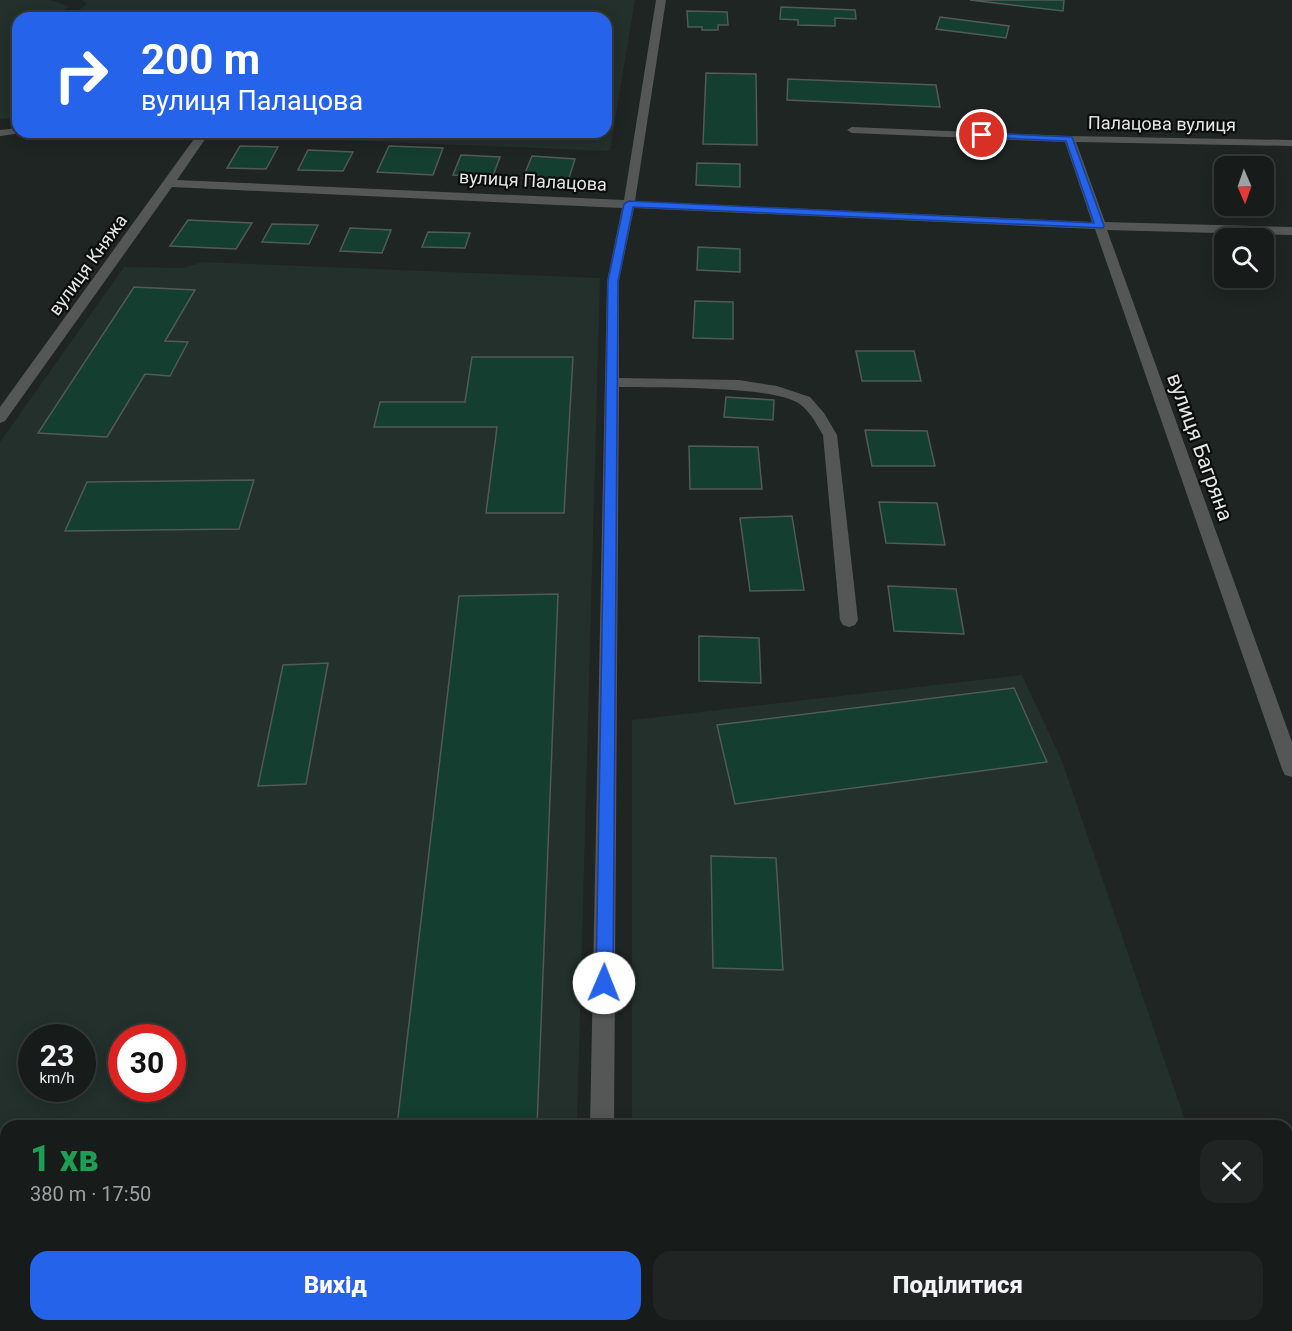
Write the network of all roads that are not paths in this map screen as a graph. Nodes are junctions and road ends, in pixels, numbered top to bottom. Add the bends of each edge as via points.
1 (661, 0) edge
2 (852, 130) dead end
3 (201, 138) edge
4 (1069, 139) junction
5 (1292, 143) edge
6 (169, 183) junction
7 (629, 204) junction
8 (1099, 226) junction
9 (1292, 231) edge
10 (612, 382) junction
11 (0, 418) edge
12 (849, 620) dead end
13 (1292, 769) edge
14 (602, 1120) edge

1 - 7 street
2 - 4 street, Палацова вулиця
3 - 6 street, вулиця Княжа
4 - 5 street, Палацова вулиця
4 - 8 street, вулиця Багряна
6 - 7 street, вулиця Палацова
6 - 11 street, вулиця Княжа
7 - 8 street, вулиця Палацова
7 - 10 street via 613,281
8 - 9 street, вулиця Палацова
8 - 13 street, вулиця Багряна
10 - 12 street via 739,384 805,400 830,435
10 - 14 street

